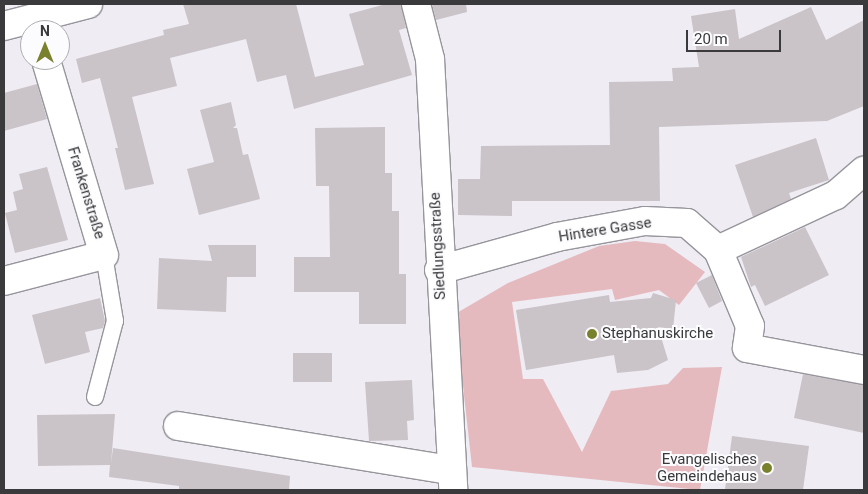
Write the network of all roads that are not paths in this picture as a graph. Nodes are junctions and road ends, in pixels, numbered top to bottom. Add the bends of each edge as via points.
1 (88, 4) edge
2 (416, 4) edge
3 (46, 20) edge
4 (20, 25) edge
5 (4, 26) edge
6 (49, 70) edge
7 (864, 171) edge
8 (718, 250) junction
9 (104, 255) junction
10 (439, 270) junction
11 (4, 281) edge
12 (864, 370) edge
13 (94, 397) dead end
14 (178, 426) dead end
15 (451, 480) edge

1 - 3 street
2 - 10 street, Siedlungsstraße via 430,59
4 - 5 street
6 - 9 street, Frankenstraße
7 - 8 street via 836,195
8 - 10 street, Hintere Gasse via 687,223 645,221 557,237
8 - 12 street via 750,326 747,348
9 - 11 street, Frankenstraße
9 - 13 lane via 115,321
10 - 15 street, Siedlungsstraße
14 - 15 street

